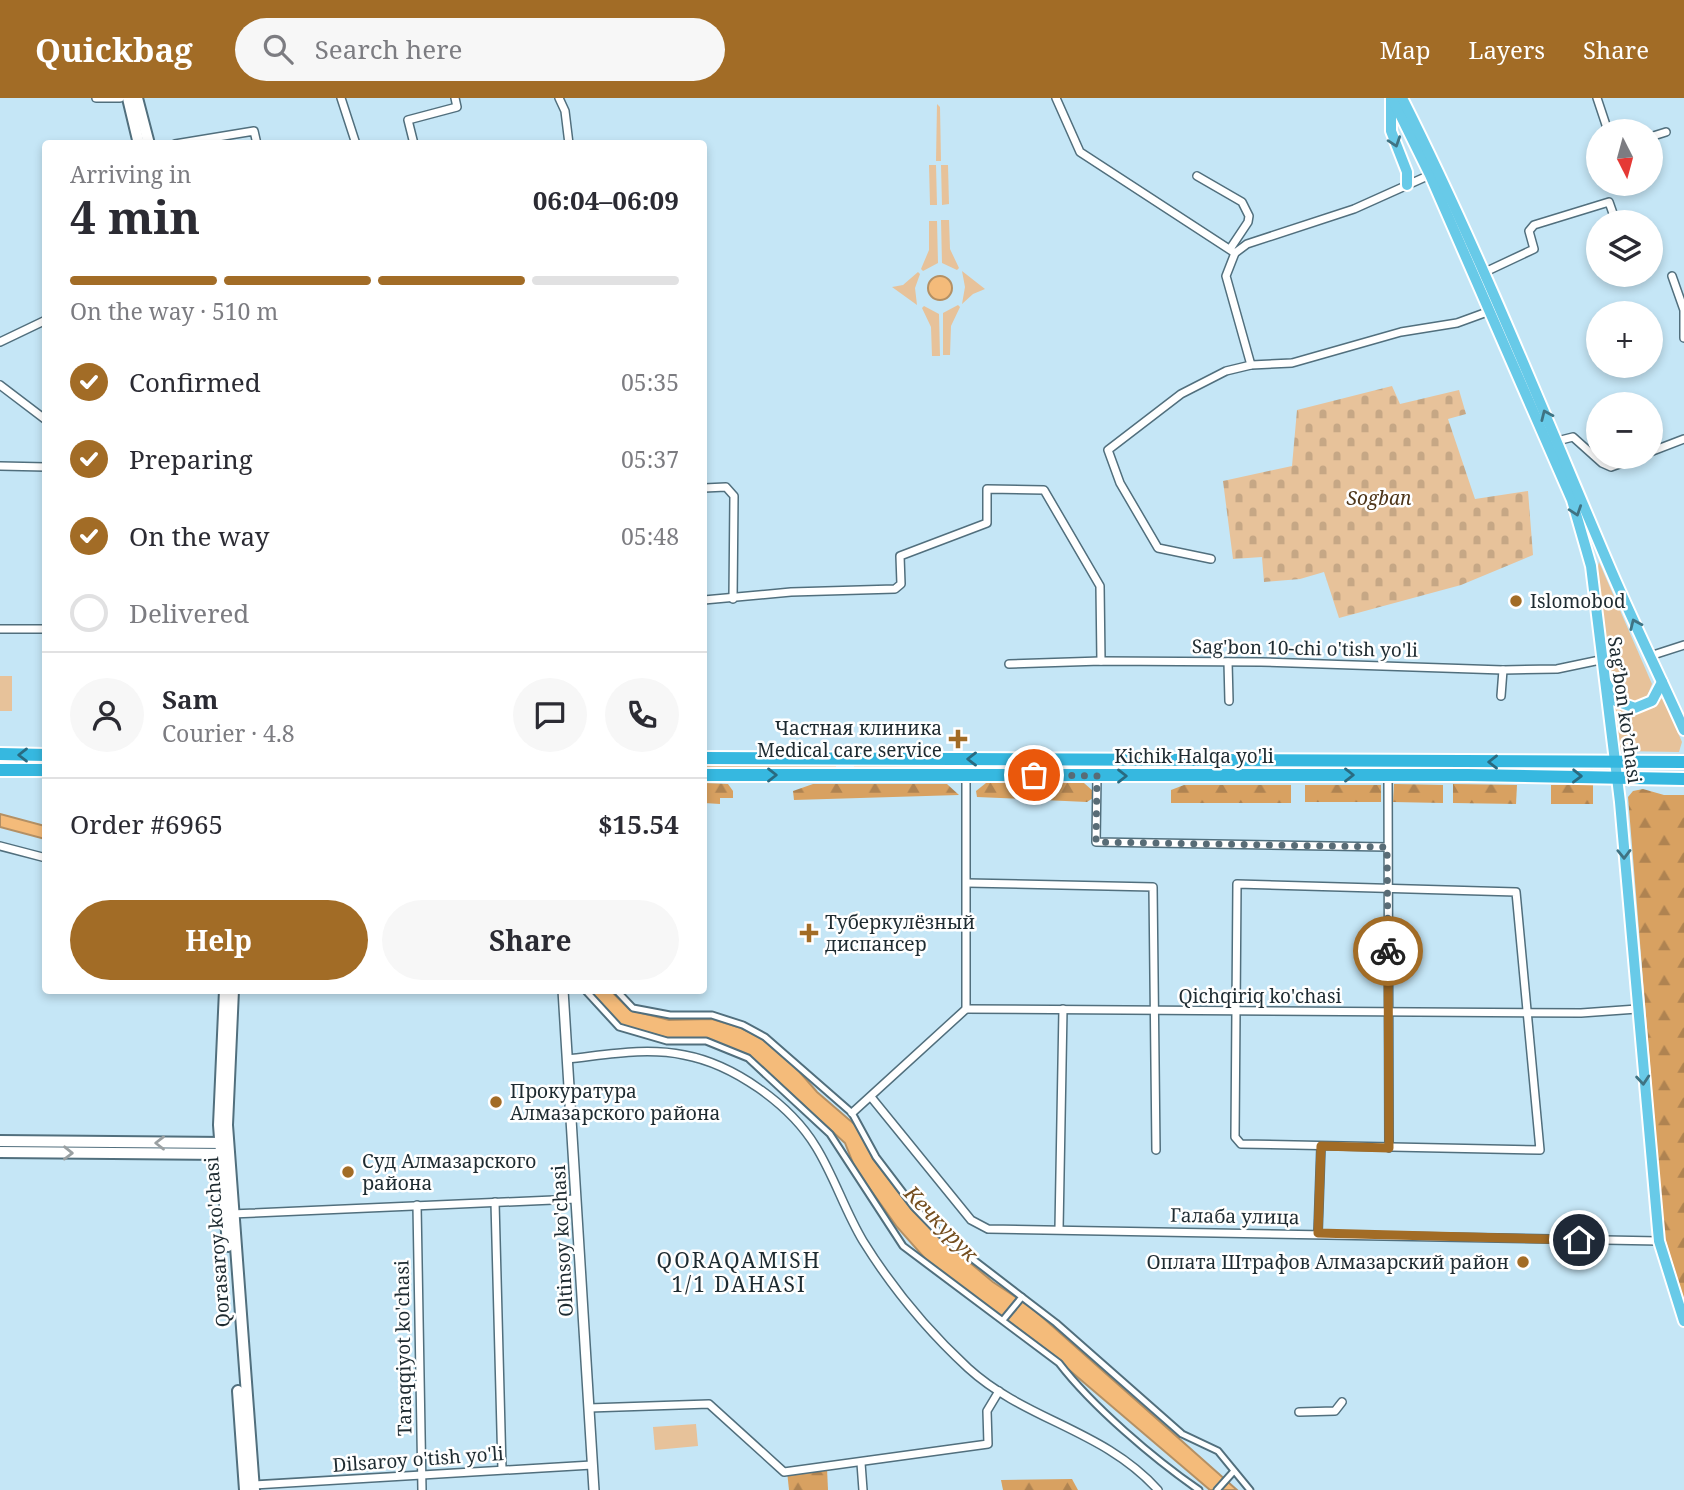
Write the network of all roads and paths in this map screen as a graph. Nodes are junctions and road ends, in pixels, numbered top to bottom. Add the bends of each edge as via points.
1 (96, 98) edge
2 (120, 98) edge
3 (128, 98) edge
4 (136, 98) edge
5 (341, 98) edge
6 (455, 98) edge
7 (559, 98) edge
8 (1056, 98) edge
9 (1391, 98) edge
10 (1402, 98) edge
11 (1597, 98) edge
12 (1604, 119) edge
13 (1666, 132) dead end
14 (1663, 133) edge
15 (138, 140) edge
16 (148, 140) edge
17 (199, 140) edge
18 (256, 140) edge
19 (355, 140) edge
20 (413, 140) edge
21 (569, 140) edge
22 (1434, 173) junction
23 (1197, 176) dead end
24 (1407, 185) junction
25 (1612, 210) edge
26 (1232, 251) junction
27 (1483, 273) junction
28 (1672, 276) dead end
29 (1490, 311) junction
30 (42, 322) edge
31 (1684, 338) edge
32 (0, 342) edge
33 (1251, 365) junction
34 (0, 385) edge
35 (42, 417) edge
36 (1684, 439) edge
37 (1552, 443) junction
38 (1663, 447) edge
39 (1586, 448) edge
40 (0, 466) edge
41 (42, 467) edge
42 (707, 488) edge
43 (1211, 559) dead end
44 (733, 599) junction
45 (707, 600) edge
46 (0, 629) edge
47 (42, 629) edge
48 (1684, 645) edge
49 (1650, 656) junction
50 (1600, 660) junction
51 (1101, 661) junction
52 (1228, 662) junction
53 (1009, 664) dead end
54 (1503, 670) junction
55 (1602, 674) junction
56 (1662, 682) junction
57 (1501, 696) dead end
58 (1229, 701) dead end
59 (1684, 730) edge
60 (0, 754) edge
61 (42, 755) edge
62 (707, 758) edge
63 (840, 758) junction
64 (1288, 760) junction
65 (1613, 762) junction
66 (1684, 762) edge
67 (1468, 768) junction
68 (0, 771) edge
69 (42, 771) edge
70 (707, 775) edge
71 (1288, 775) junction
72 (1388, 775) junction
73 (840, 776) junction
74 (965, 776) junction
75 (1097, 776) junction
76 (1616, 776) junction
77 (1684, 779) edge
78 (0, 846) edge
79 (1387, 847) junction
80 (42, 857) edge
81 (967, 883) junction
82 (1389, 889) junction
83 (225, 994) edge
84 (233, 994) edge
85 (563, 994) edge
86 (589, 994) edge
87 (620, 994) edge
88 (966, 1009) junction
89 (1063, 1009) junction
90 (1637, 1009) junction
91 (1154, 1011) junction
92 (1235, 1011) junction
93 (1388, 1012) junction
94 (1530, 1013) junction
95 (568, 1059) junction
96 (871, 1097) junction
97 (852, 1113) junction
98 (0, 1140) edge
99 (1321, 1146) junction
100 (1389, 1148) junction
101 (225, 1149) junction
102 (1156, 1150) dead end
103 (0, 1152) edge
104 (576, 1199) junction
105 (495, 1202) junction
106 (417, 1205) junction
107 (229, 1214) junction
108 (1059, 1230) junction
109 (1318, 1233) junction
110 (1659, 1241) junction
111 (1022, 1297) junction
112 (1003, 1320) junction
113 (1684, 1321) edge
114 (999, 1391) junction
115 (1342, 1402) dead end
116 (589, 1408) junction
117 (1298, 1412) dead end
118 (860, 1463) junction
119 (592, 1465) junction
120 (502, 1469) junction
121 (1234, 1471) junction
122 (421, 1474) junction
123 (249, 1488) edge
124 (422, 1490) edge
125 (594, 1490) edge
126 (863, 1490) edge
127 (1158, 1490) edge
128 (1199, 1490) edge
129 (1217, 1490) edge
130 (1250, 1490) edge

1 - 2 street
3 - 15 main road
4 - 16 main road
5 - 19 street
6 - 20 street via 457,107 408,120
7 - 21 street
8 - 26 street via 1080,152
9 - 22 main road, Sag’bon ko’chasi
9 -> 24 main road via 1391,131 1407,172
10 - 22 main road, Sag’bon ko’chasi
11 - 12 street
13 - 14 street
17 - 18 street via 254,131
22 - 24 street
22 - 27 main road, Sag’bon ko’chasi
22 - 29 main road, Sag’bon ko’chasi
23 - 26 street via 1242,202 1246,209 1248,222
24 - 26 street via 1354,209
25 - 27 street via 1609,202 1534,225 1529,231 1534,249
26 - 33 street via 1226,276
37 -> 27 main road, Sag’bon ko’chasi
28 - 31 street via 1684,310
29 - 33 street via 1292,363
29 - 37 main road, Sag’bon ko’chasi
30 - 32 street
33 - 43 street via 1226,371 1181,394 1108,450 1120,483 1158,548
34 - 35 street
36 - 38 street
37 - 39 street via 1573,436
49 -> 37 main road, Sag’bon ko’chasi
37 -> 50 main road, Sag’bon ko’chasi via 1589,553
40 - 41 street
42 - 44 street via 726,487 734,496
44 - 45 street
44 - 51 street via 792,592 895,590 901,584 900,556 987,523 988,489 1044,490 1100,586
46 - 47 street
48 - 49 street
49 - 56 main road, Sag’bon ko’chasi
50 - 54 street, Sag'bon 10-chi o'tish yo'li via 1557,669
50 - 55 main road, Sag’bon ko’chasi
51 - 52 street, Sag'bon 10-chi o'tish yo'li
51 - 53 street, Sag'bon 10-chi o'tish yo'li
52 - 54 street, Sag'bon 10-chi o'tish yo'li
52 - 58 street
54 - 57 street
55 - 56 main road via 1612,696 1628,708 1642,708 1652,701
55 - 65 main road, Sag’bon ko’chasi
56 - 59 main road, Sag’bon ko’chasi
61 -> 60 highway
62 - 63 highway, Kichik Halqa yo'li
64 -> 63 highway, Kichik Halqa yo'li
63 - 73 highway
64 - 67 highway, Kichik Halqa yo'li
64 - 71 highway
65 - 66 highway, Kichik Halqa yo'li
65 -> 67 highway, Kichik Halqa yo'li
65 - 76 main road, Sag’bon ko’chasi
67 - 72 highway, Kichik Halqa yo'li
67 -> 76 highway, Kichik Halqa yo'li
68 - 69 highway
70 -> 73 highway, Kichik Halqa yo'li
71 -> 72 highway, Kichik Halqa yo'li
75 -> 71 highway, Kichik Halqa yo'li
72 - 79 street
73 - 74 highway, Kichik Halqa yo'li
74 - 75 highway, Kichik Halqa yo'li
74 - 81 street
75 - 79 street via 1096,842
76 - 77 highway, Kichik Halqa yo'li
76 -> 90 main road, Sag’bon ko’chasi
78 - 80 street
79 - 82 street
81 - 88 street
81 - 91 street via 1153,887
82 - 92 street via 1235,885
82 - 93 street
82 - 94 street via 1516,892
83 - 101 main road, Qorasaroy ko'chasi
84 - 101 main road, Qorasaroy ko'chasi
85 - 95 street, Oltinsoy ko'chasi
86 - 112 street via 619,1027 667,1041 706,1041 748,1058 830,1135 902,1246
87 - 97 street via 634,1008 670,1015 712,1015 743,1025 765,1037
88 - 89 street, Qichqiriq ko'chasi
88 - 96 street
89 - 91 street, Qichqiriq ko'chasi
89 - 108 street
90 - 94 street, Qichqiriq ko'chasi
90 -> 110 main road, Sag’bon ko’chasi
91 - 92 street, Qichqiriq ko'chasi
91 - 102 street
92 - 93 street, Qichqiriq ko'chasi
92 - 99 street via 1235,1137 1249,1146
93 - 94 street, Qichqiriq ko'chasi
93 - 100 street
94 - 100 street via 1540,1150
95 - 104 street, Oltinsoy ko'chasi
95 - 114 street via 642,1052 685,1055 728,1071 769,1098 817,1148 853,1224 881,1266 969,1368
96 - 97 street
96 - 108 street, Галаба улица via 971,1220 988,1229
97 - 111 street via 876,1157 914,1207 940,1234
101 -> 98 main road
99 - 100 street
99 - 109 street
103 -> 101 main road
101 - 107 main road, Qorasaroy ko'chasi
104 - 105 street
104 - 116 street, Oltinsoy ko'chasi
105 - 106 street
105 - 120 street
106 - 107 street
106 - 122 street, Taraqqiyot ko'chasi
107 - 123 main road, Qorasaroy ko'chasi
108 - 109 street, Галаба улица
109 - 110 street, Галаба улица
110 - 113 main road, Sag’bon ko’chasi
111 - 112 street
111 - 121 street via 1182,1434 1218,1451
112 - 128 street via 1059,1363 1089,1397
114 - 118 street via 988,1411 988,1444
114 - 127 street via 1111,1449
115 - 117 street via 1335,1411
116 - 118 street via 706,1403 784,1472
116 - 119 street, Oltinsoy ko'chasi
118 - 126 street
119 - 120 street, Dilsaroy o'tish yo'li
119 - 125 street, Oltinsoy ko'chasi
120 - 122 street, Dilsaroy o'tish yo'li
121 - 129 street
121 - 130 street
122 - 123 street, Dilsaroy o'tish yo'li
122 - 124 street, Taraqqiyot ko'chasi

